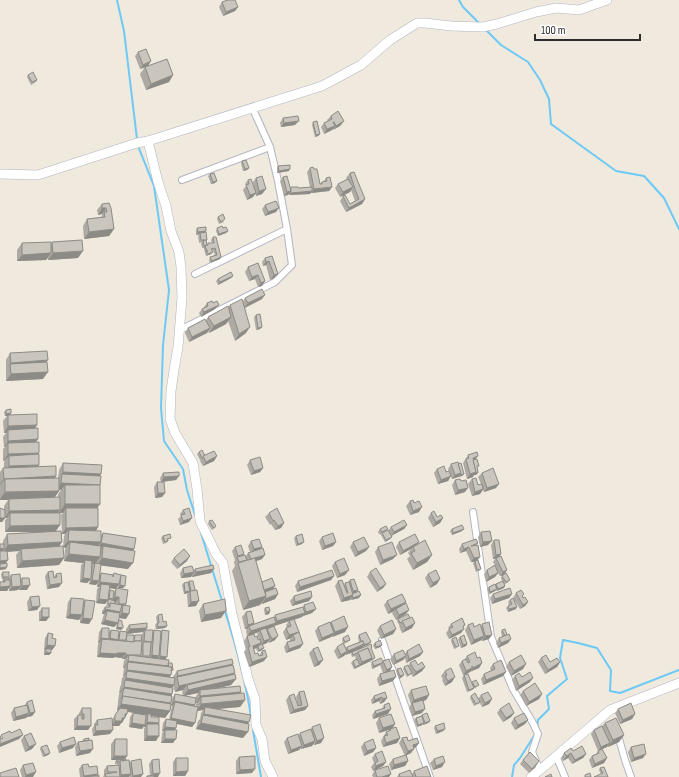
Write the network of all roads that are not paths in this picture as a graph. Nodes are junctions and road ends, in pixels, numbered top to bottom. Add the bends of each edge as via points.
1 (607, 0) edge
2 (252, 108) junction
3 (148, 141) junction
4 (270, 147) junction
5 (0, 174) edge
6 (182, 180) dead end
7 (287, 229) junction
8 (195, 274) dead end
9 (180, 330) junction
10 (473, 512) dead end
11 (382, 640) edge
12 (679, 683) edge
13 (617, 731) edge
14 (556, 756) junction
15 (540, 770) junction
16 (273, 777) edge
17 (430, 777) edge
18 (531, 777) edge
19 (565, 777) edge
20 (631, 777) edge

1 - 2 street via 579,10 556,8 483,27 418,23 390,40 361,65 322,86
2 - 3 street
2 - 4 street
3 - 5 street via 38,175
3 - 9 street via 171,231 179,252 182,298
4 - 6 street
4 - 7 street
7 - 8 street
7 - 9 street via 292,265 275,282
9 - 16 street via 171,391 170,419 175,433 193,463 200,521 223,563 232,614 255,699 256,725 262,739 265,761
10 - 15 street via 491,637 513,689 538,734 532,752
11 - 17 street
12 - 14 street via 611,714
13 - 20 street
14 - 15 street
14 - 19 street
15 - 18 street

